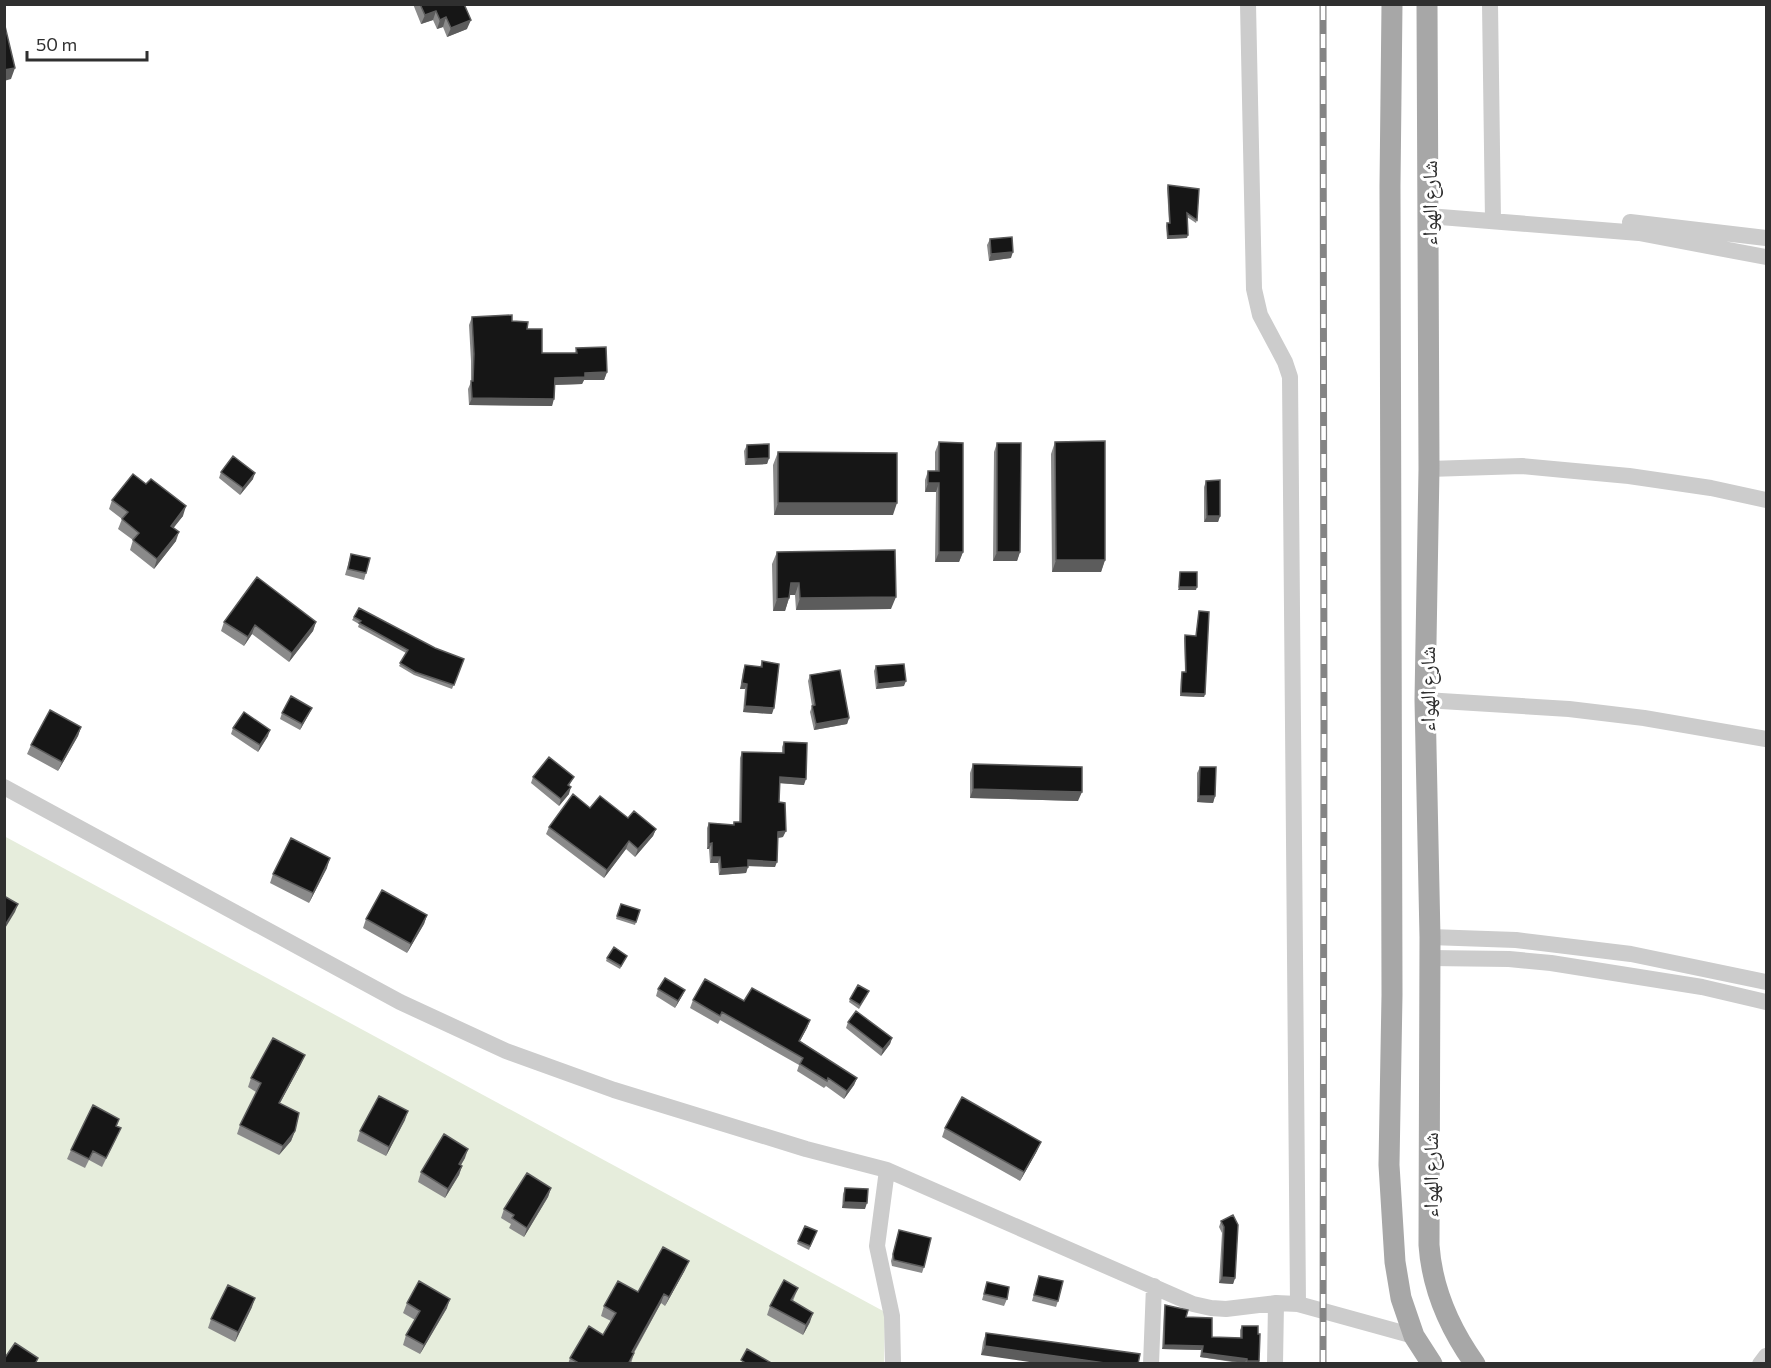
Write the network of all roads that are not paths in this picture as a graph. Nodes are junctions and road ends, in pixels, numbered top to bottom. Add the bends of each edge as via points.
1 (1248, 4) edge
2 (1392, 4) edge
3 (1427, 4) edge
4 (1490, 4) edge
5 (1428, 216) junction
6 (1496, 221) junction
7 (1767, 238) edge
8 (1767, 257) edge
9 (1428, 468) junction
10 (1767, 500) edge
11 (1425, 700) junction
12 (1767, 739) edge
13 (4, 787) edge
14 (1430, 947) junction
15 (1767, 982) edge
16 (1767, 1002) edge
17 (887, 1170) junction
18 (1154, 1286) junction
19 (1276, 1303) junction
20 (1299, 1304) junction
21 (1414, 1336) junction
22 (1767, 1356) edge
23 (893, 1364) edge
24 (1151, 1364) edge
25 (1275, 1364) edge
26 (1432, 1364) edge
27 (1475, 1364) edge
28 (1760, 1364) edge

1 - 20 street via 1254,289 1260,315 1290,376
2 - 21 main road, شارع الهواء via 1389,1165 1395,1262 1401,1298
3 - 5 main road, شارع الهواء
4 - 6 street
5 - 6 street
5 - 9 main road, شارع الهواء
6 - 7 street via 1528,213
6 - 8 street via 1639,233
9 - 10 street via 1522,466 1711,488
9 - 11 main road, شارع الهواء
11 - 12 street via 1569,709
11 - 14 main road, شارع الهواء
13 - 17 street via 400,1002 506,1051 614,1090
14 - 15 street via 1516,940 1631,954
14 - 16 street via 1702,987
14 - 27 main road, شارع الهواء via 1431,1272 1460,1344
17 - 18 street
17 - 23 street via 877,1246 892,1316
18 - 19 street via 1211,1308
18 - 24 street
19 - 20 street
19 - 25 street
20 - 21 street
21 - 26 main road, شارع الهواء
22 - 28 street

